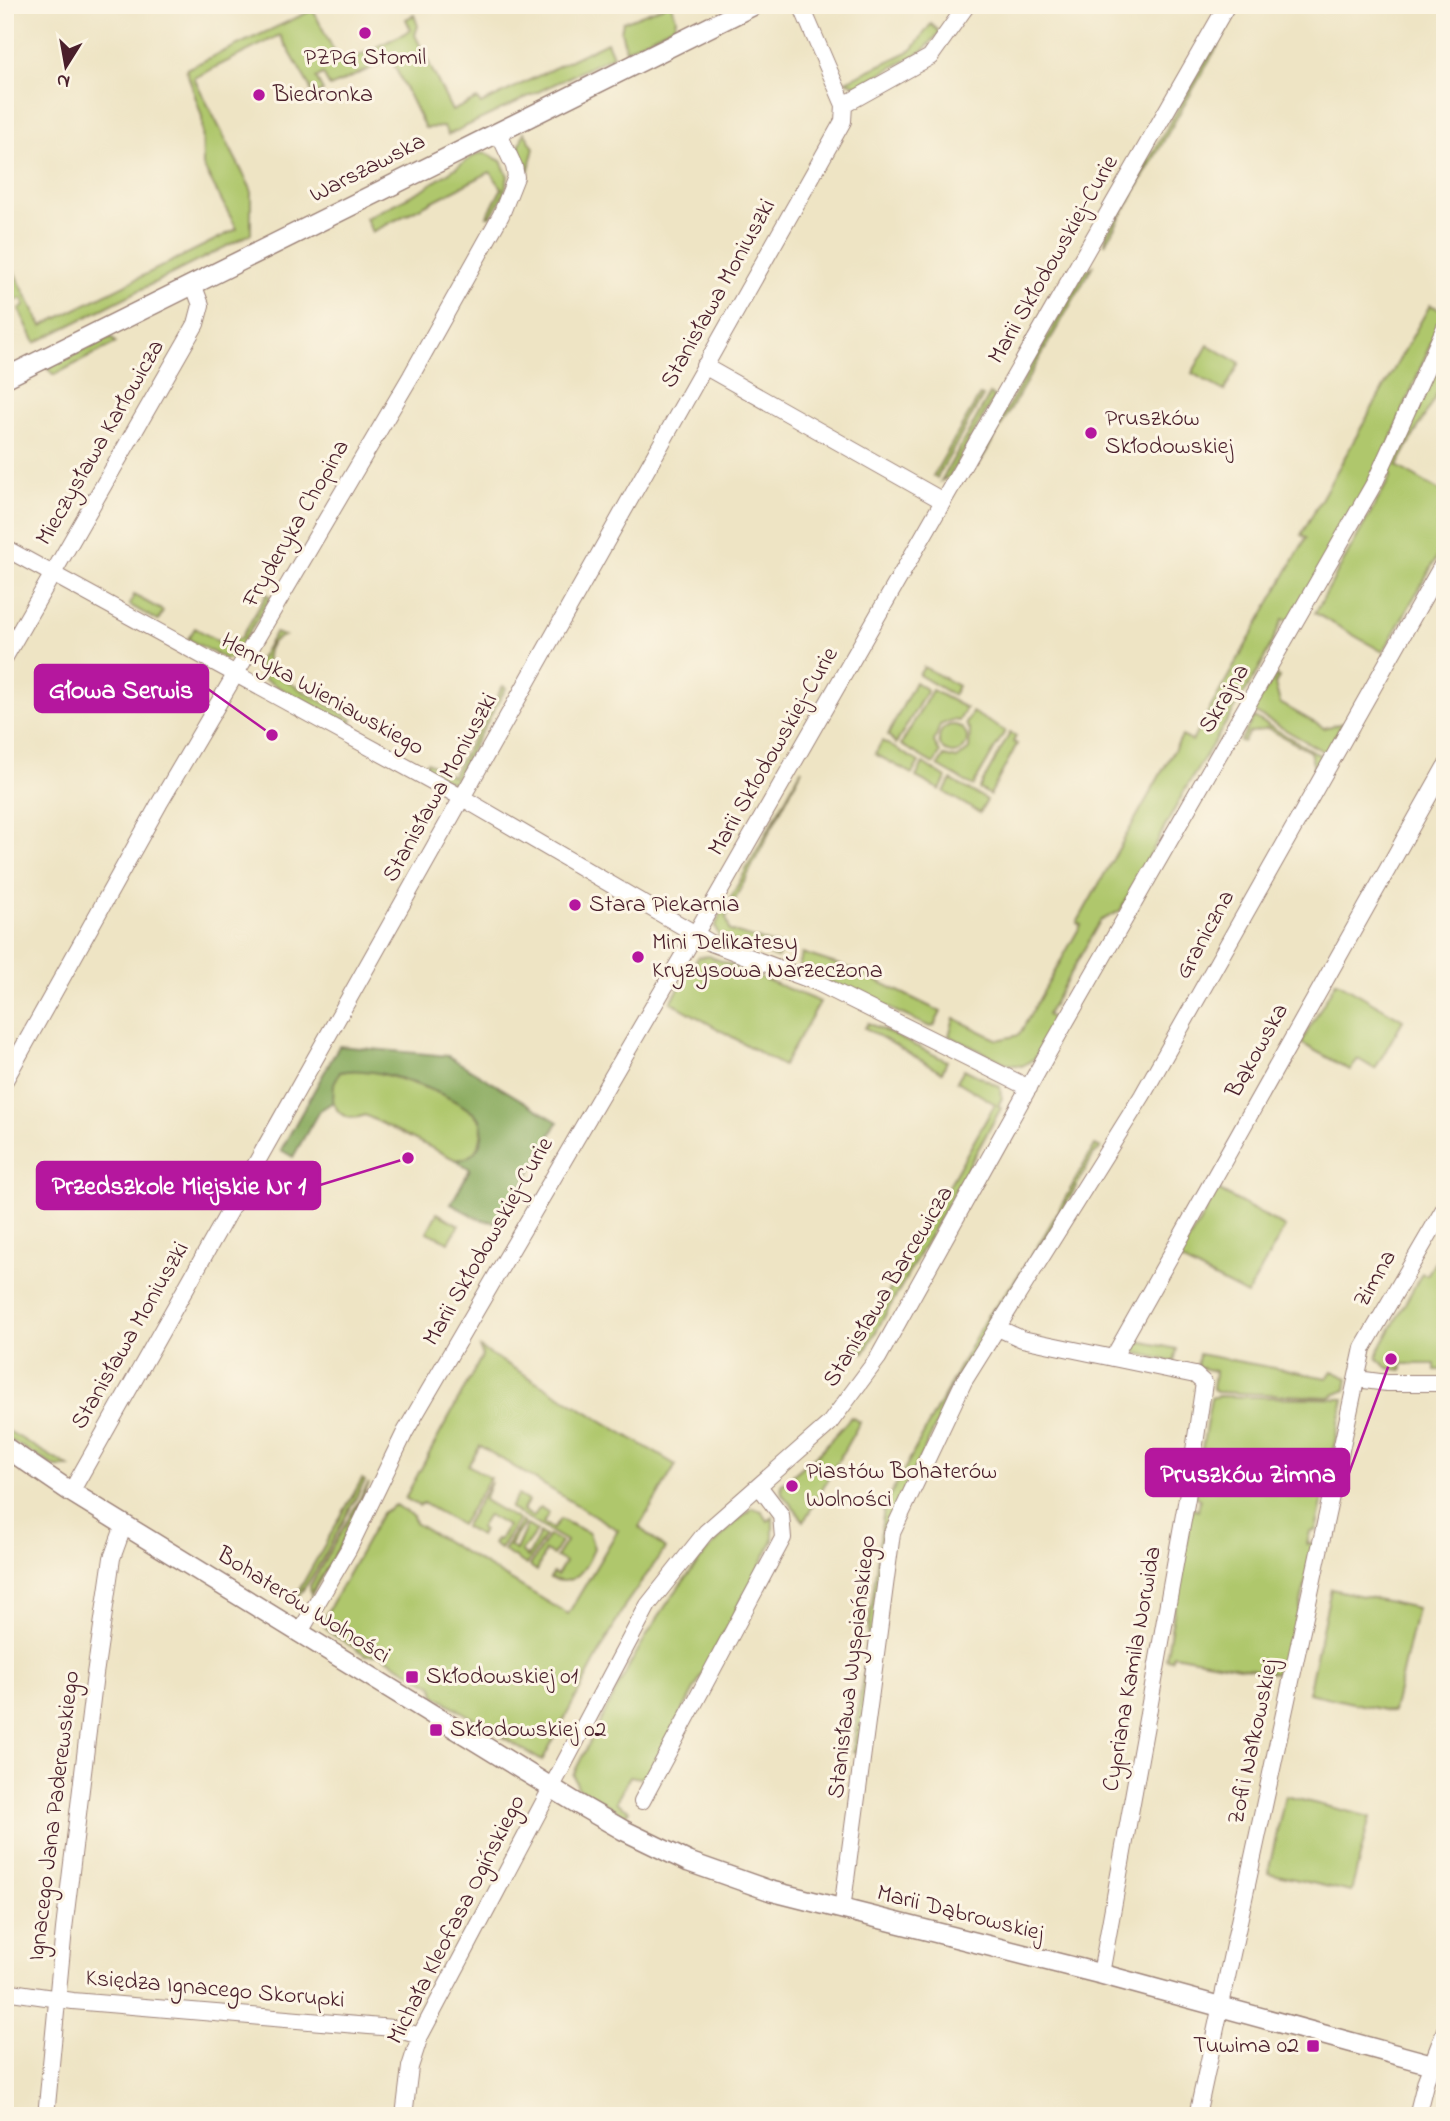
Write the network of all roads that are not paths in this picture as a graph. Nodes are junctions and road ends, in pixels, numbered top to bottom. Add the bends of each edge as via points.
1 (754, 5) edge
2 (801, 5) edge
3 (967, 5) edge
4 (1227, 5) edge
5 (844, 104) junction
6 (498, 132) junction
7 (193, 284) junction
8 (1445, 327) edge
9 (704, 366) junction
10 (5, 378) edge
11 (943, 501) junction
12 (5, 548) edge
13 (1445, 560) edge
14 (53, 574) junction
15 (5, 657) edge
16 (236, 674) junction
17 (1445, 767) edge
18 (461, 797) junction
19 (696, 933) junction
20 (5, 1080) edge
21 (1029, 1088) junction
22 (1445, 1207) edge
23 (1000, 1329) junction
24 (1113, 1358) junction
25 (1357, 1379) junction
26 (1445, 1383) edge
27 (5, 1447) edge
28 (759, 1486) junction
29 (71, 1492) junction
30 (124, 1524) junction
31 (300, 1632) junction
32 (550, 1787) junction
33 (642, 1801) dead end
34 (689, 1862) joint
35 (842, 1910) junction
36 (1101, 1975) junction
37 (5, 1991) edge
38 (57, 1998) junction
39 (1221, 2007) junction
40 (1445, 2030) edge
41 (420, 2036) junction
42 (1439, 2066) edge
43 (1417, 2114) edge
44 (46, 2116) edge
45 (404, 2116) edge
46 (1198, 2116) edge

1 - 6 street, Warszawska
2 - 5 street
3 - 5 street via 930,57
4 - 11 street, Marii Skłodowskiej-Curie
5 - 9 street, Stanisława Moniuszki via 842,121
6 - 7 street, Warszawska
6 - 16 street, Fryderyka Chopina via 516,172 509,198
7 - 10 street, Warszawska
7 - 14 street, Mieczysława Karłowicza via 201,305 198,318
8 - 21 street, Skrajna via 1375,482
9 - 11 street
9 - 18 street, Stanisława Moniuszki
11 - 19 street, Marii Skłodowskiej-Curie
12 - 14 street, Henryka Wieniawskiego
13 - 23 street, Graniczna via 1142,1096
14 - 15 street, Mieczysława Karłowicza
14 - 16 street, Henryka Wieniawskiego
16 - 18 street, Henryka Wieniawskiego
16 - 20 street, Fryderyka Chopina
17 - 24 street, Bąkowska
18 - 19 street, Henryka Wieniawskiego
18 - 29 street, Stanisława Moniuszki
19 - 21 street, Henryka Wieniawskiego via 711,943 816,982
19 - 31 street, Marii Skłodowskiej-Curie via 405,1432 348,1550
21 - 28 street, Stanisława Barcewicza via 862,1382 815,1438
22 - 25 street, Zimna via 1364,1344
23 - 24 street via 1022,1339
23 - 35 street, Stanisława Wyspiańskiego via 964,1381 892,1533
24 - 36 street, Cypriana Kamila Norwida via 1195,1375 1204,1383
25 - 26 street
25 - 39 street, Zofii Nałkowskiej
27 - 29 street, Bohaterów Wolności
28 - 32 street, Stanisława Barcewicza via 701,1538 654,1597
28 - 33 street via 781,1515 783,1538
29 - 30 street, Bohaterów Wolności
30 - 31 street, Bohaterów Wolności
30 - 38 street, Ignacego Jana Paderewskiego via 112,1558 95,1674
31 - 32 street, Bohaterów Wolności
32 - 34 street, Bohaterów Wolności
32 - 41 street, Michała Kleofasa Ogińskiego
34 - 35 street, Marii Dąbrowskiej
35 - 36 street, Marii Dąbrowskiej
36 - 39 street, Marii Dąbrowskiej
37 - 38 street, Księdza Ignacego Skorupki
38 - 41 street, Księdza Ignacego Skorupki via 393,2028
38 - 44 street, Ignacego Jana Paderewskiego
39 - 42 street, Marii Dąbrowskiej
39 - 46 street, Zofii Nałkowskiej
40 - 42 street
41 - 45 street, Michała Kleofasa Ogińskiego via 410,2067
42 - 43 street

